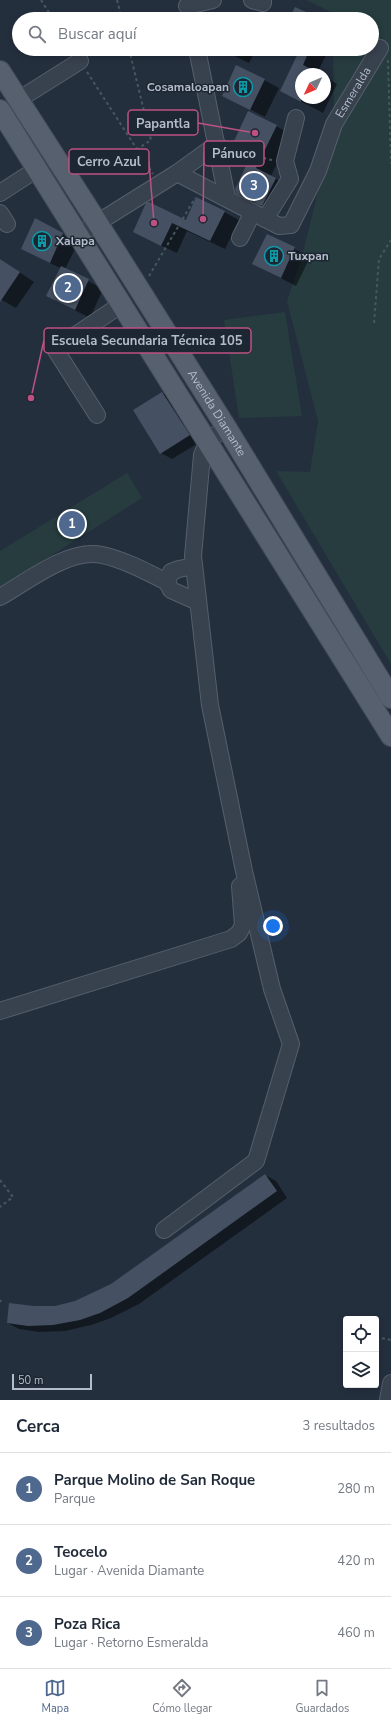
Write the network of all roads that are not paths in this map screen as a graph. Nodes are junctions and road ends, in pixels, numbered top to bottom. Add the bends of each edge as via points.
1 (213, 0) edge
2 (252, 0) edge
3 (263, 0) edge
4 (188, 8) edge
5 (198, 56) edge
6 (375, 56) edge
7 (80, 61) road end
8 (0, 71) edge
9 (18, 100) junction
10 (0, 110) edge
11 (296, 118) dead end
12 (217, 144) junction
13 (37, 168) junction
14 (177, 173) junction
15 (0, 192) edge
16 (227, 198) junction
17 (259, 216) junction
18 (97, 222) junction
19 (78, 235) junction
20 (240, 238) dead end
21 (122, 304) junction
22 (170, 338) junction
23 (150, 350) junction
24 (97, 415) dead end
25 (226, 427) junction
26 (208, 441) junction
27 (194, 566) junction
28 (167, 582) junction
29 (0, 597) edge
30 (198, 602) junction
31 (391, 698) edge
32 (391, 736) edge
33 (244, 871) junction
34 (0, 1011) edge
35 (164, 1230) dead end
36 (391, 1383) edge
37 (388, 1400) edge

1 - 4 street
2 - 3 street via 263,3
5 - 12 street
6 - 17 street, Esmeralda via 334,124 318,171 291,225 280,226
7 - 9 street
8 - 9 main road, Avenida Diamante
9 - 18 main road, Avenida Diamante
10 - 13 main road, Avenida Diamante
11 - 17 street via 285,161 290,179
12 - 14 street
12 - 16 street
13 - 15 street
13 - 19 main road, Avenida Diamante
14 - 16 street
14 - 18 street
16 - 17 street
17 - 20 street
18 - 19 street
18 - 22 main road, Avenida Diamante
19 - 21 main road, Avenida Diamante
21 - 23 main road, Avenida Diamante
21 - 24 street via 55,349
22 - 23 main road
22 - 25 main road, Avenida Diamante
23 - 26 main road, Avenida Diamante
25 - 26 street
25 - 31 main road, Avenida Diamante
26 - 27 street via 202,455
26 - 32 main road, Avenida Diamante
27 - 28 street via 171,572
27 - 30 street
28 - 29 street via 102,555 84,554 54,565
28 - 30 street via 171,590
30 - 33 street via 210,704
33 - 34 street via 239,887 243,925 239,933 231,939
33 - 35 street via 272,990 291,1044 256,1161
36 - 37 street

